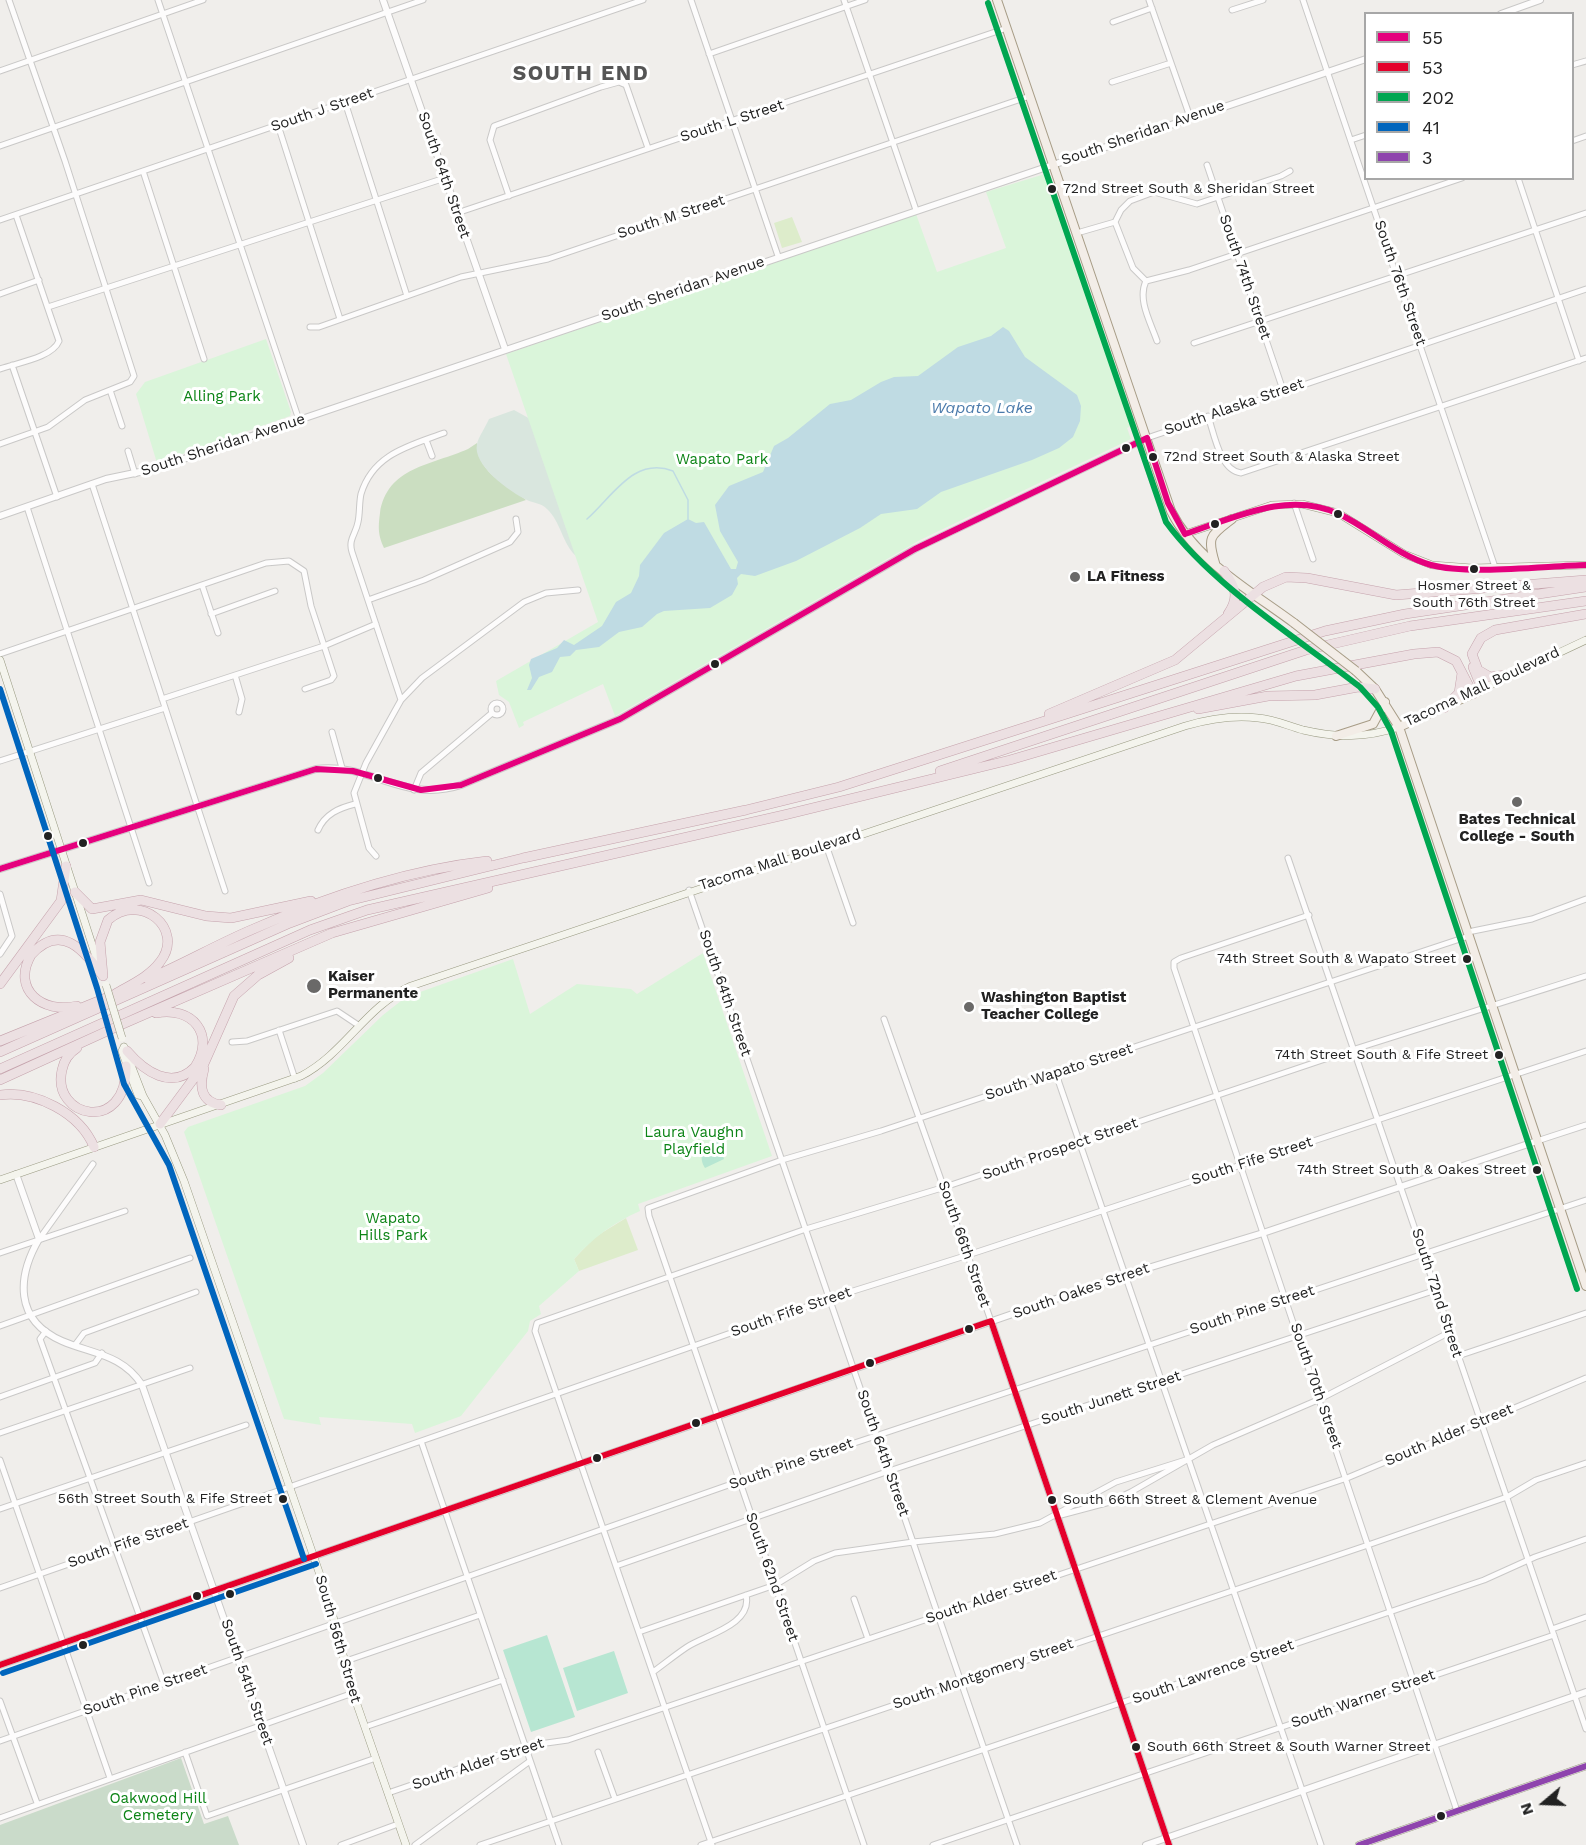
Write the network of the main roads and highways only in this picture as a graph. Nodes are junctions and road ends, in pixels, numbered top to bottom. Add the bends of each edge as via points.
1 (997, 0) edge
2 (1232, 519) junction
3 (1185, 534) junction
4 (1215, 564) junction
5 (1586, 565) edge
6 (1224, 571) junction
7 (1586, 580) edge
8 (1586, 586) edge
9 (1255, 594) junction
10 (1586, 601) edge
11 (1586, 614) edge
12 (1214, 629) junction
13 (1586, 640) edge
14 (1472, 654) junction
15 (0, 660) edge
16 (1460, 668) junction
17 (1514, 674) junction
18 (1375, 688) junction
19 (1482, 689) junction
20 (1473, 694) junction
21 (1385, 702) junction
22 (1444, 708) junction
23 (1128, 726) junction
24 (1398, 727) junction
25 (1335, 736) junction
26 (988, 741) junction
27 (843, 800) junction
28 (640, 848) junction
29 (523, 858) junction
30 (66, 866) junction
31 (75, 892) junction
32 (345, 893) junction
33 (392, 914) junction
34 (105, 981) junction
35 (0, 984) edge
36 (110, 996) junction
37 (128, 1022) junction
38 (116, 1027) junction
39 (0, 1041) edge
40 (214, 1043) junction
41 (125, 1049) junction
42 (0, 1052) edge
43 (126, 1065) junction
44 (0, 1069) edge
45 (0, 1080) edge
46 (0, 1095) edge
47 (143, 1096) junction
48 (221, 1105) junction
49 (160, 1124) junction
50 (94, 1147) junction
51 (0, 1179) edge
52 (1586, 1286) edge
53 (1586, 1766) edge
54 (406, 1845) edge
55 (1359, 1845) edge

1 - 3 main road via 1168,503
2 - 3 main road
2 - 4 main road via 1211,537 1209,544
2 - 5 main road via 1294,503 1338,513 1424,563 1446,567
3 - 4 main road
4 - 6 main road
6 - 9 main road
6 - 12 highway via 1235,588 1236,600
7 - 9 highway via 1396,595 1295,576 1272,582
8 - 26 highway via 1325,631
9 - 12 highway
9 - 18 main road, bridge
10 - 27 highway via 1410,626 1306,650
11 - 14 highway via 1495,630 1481,638
12 - 26 highway via 1189,651 1164,665
13 - 17 main road, Tacoma Mall Boulevard
14 - 17 highway via 1481,674
14 - 19 highway via 1474,674
15 - 30 main road, South 56th Street
16 - 20 highway
16 - 22 highway via 1460,690
16 - 23 highway via 1447,654 1414,654 1248,688
17 - 19 main road, Tacoma Mall Boulevard
18 - 21 main road
18 - 23 highway via 1242,700
19 - 20 main road, Tacoma Mall Boulevard
20 - 22 main road, Tacoma Mall Boulevard
21 - 24 main road
21 - 25 main road via 1370,726
22 - 24 main road, Tacoma Mall Boulevard
23 - 27 highway via 1010,760
24 - 25 main road, Tacoma Mall Boulevard via 1371,736
24 - 52 main road
25 - 48 main road, Tacoma Mall Boulevard via 1258,717 1211,720 689,890 411,986 378,1005 328,1059 295,1079
26 - 29 highway via 783,801
27 - 28 highway
28 - 33 highway
28 - 44 highway via 336,920
29 - 32 highway via 456,864
29 - 42 highway via 322,910
30 - 31 main road, South 56th Street
30 - 35 highway via 61,901
31 - 32 highway via 92,909 141,900 224,918 249,916
31 - 34 main road, South 56th Street
32 - 36 highway via 249,931
33 - 37 highway via 325,936
33 - 40 highway via 292,957 249,981 227,1007
34 - 36 highway via 79,947 62,940 37,948 25,970 29,991 45,1005 65,1008
34 - 36 highway via 100,942 108,920 129,909 144,910 157,918 167,940 163,958 146,975
34 - 41 main road, South 56th Street, bridge
36 - 39 highway
37 - 38 highway
37 - 41 highway via 159,1013 185,1015 197,1026 203,1044 195,1067 172,1078 151,1074
38 - 43 highway via 69,1054 61,1076 65,1095 73,1105 86,1111 109,1108 123,1092
38 - 45 highway
40 - 48 highway via 202,1076 202,1089 210,1102
40 - 49 highway via 197,1075
41 - 43 main road, South 56th Street via 122,1051
41 - 47 main road, South 56th Street
43 - 47 main road, South 56th Street via 138,1095
46 - 50 highway via 29,1096 53,1106 83,1128
47 - 49 main road, South 56th Street
48 - 49 main road, Tacoma Mall Boulevard
49 - 50 main road, Tacoma Mall Boulevard
49 - 54 main road, South 56th Street via 184,1181 290,1487 353,1693
50 - 51 main road, Tacoma Mall Boulevard
53 - 55 main road

